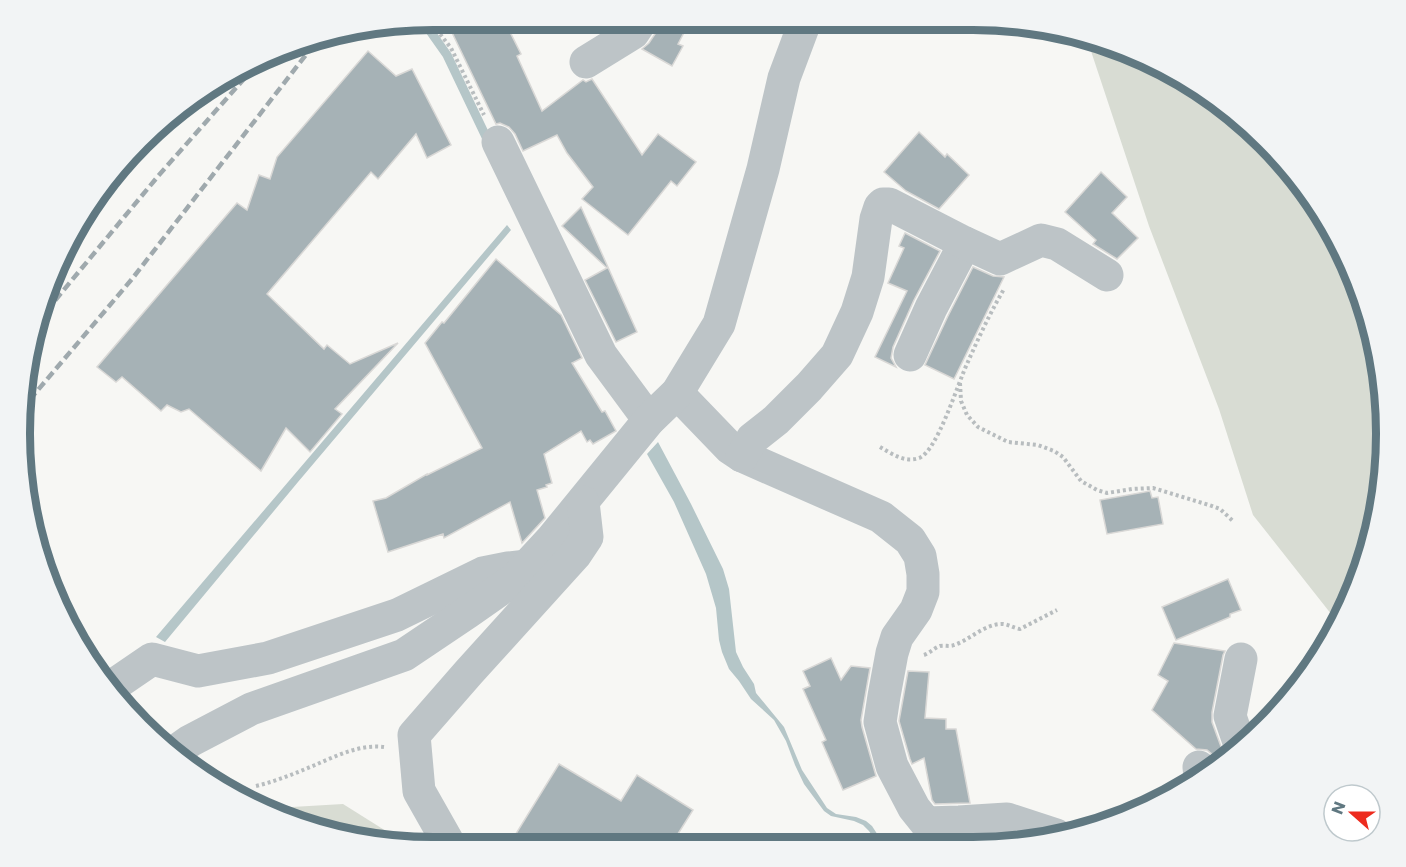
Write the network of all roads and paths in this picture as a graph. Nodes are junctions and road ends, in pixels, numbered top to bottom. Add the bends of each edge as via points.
1 (437, 30) edge
2 (635, 30) edge
3 (802, 30) edge
4 (586, 62) dead end
5 (498, 142) joint
6 (965, 243) junction
7 (1107, 275) dead end
8 (1009, 280) dead end
9 (910, 355) dead end
10 (960, 383) junction
11 (677, 393) junction
12 (649, 420) junction
13 (880, 447) dead end
14 (742, 456) junction
15 (583, 502) junction
16 (1233, 521) dead end
17 (527, 566) junction
18 (1057, 610) dead end
19 (894, 650) junction
20 (1241, 659) dead end
21 (116, 683) edge
22 (1238, 738) edge
23 (180, 748) edge
24 (416, 755) junction
25 (256, 786) dead end
26 (1043, 831) edge
27 (445, 837) edge

1 - 5 path via 451,48
2 - 4 street
3 - 11 street via 784,78 719,324
5 - 12 street via 601,355
6 - 7 street via 1000,259 1041,240 1057,244
6 - 9 street
6 - 14 street via 890,204 883,204 876,219 868,277 837,355 753,439
8 - 10 path
10 - 13 path via 930,449 921,458 907,460
10 - 16 path via 961,401 978,427 1008,442 1054,451 1081,481 1097,490 1107,493 1153,488 1220,509
11 - 12 street
11 - 14 street
12 - 15 street
14 - 19 street via 881,517 910,540 920,556 923,592
15 - 17 street
15 - 24 street via 587,537 414,735
17 - 21 street via 483,573 397,615 268,657 198,671 152,659
17 - 23 street via 515,579 404,655 251,709
18 - 19 path via 1020,629 994,625 927,654
19 - 26 street via 880,722 892,766 926,823 1007,819
20 - 22 street via 1230,716
24 - 25 path via 376,746 350,751
24 - 27 street via 419,791

